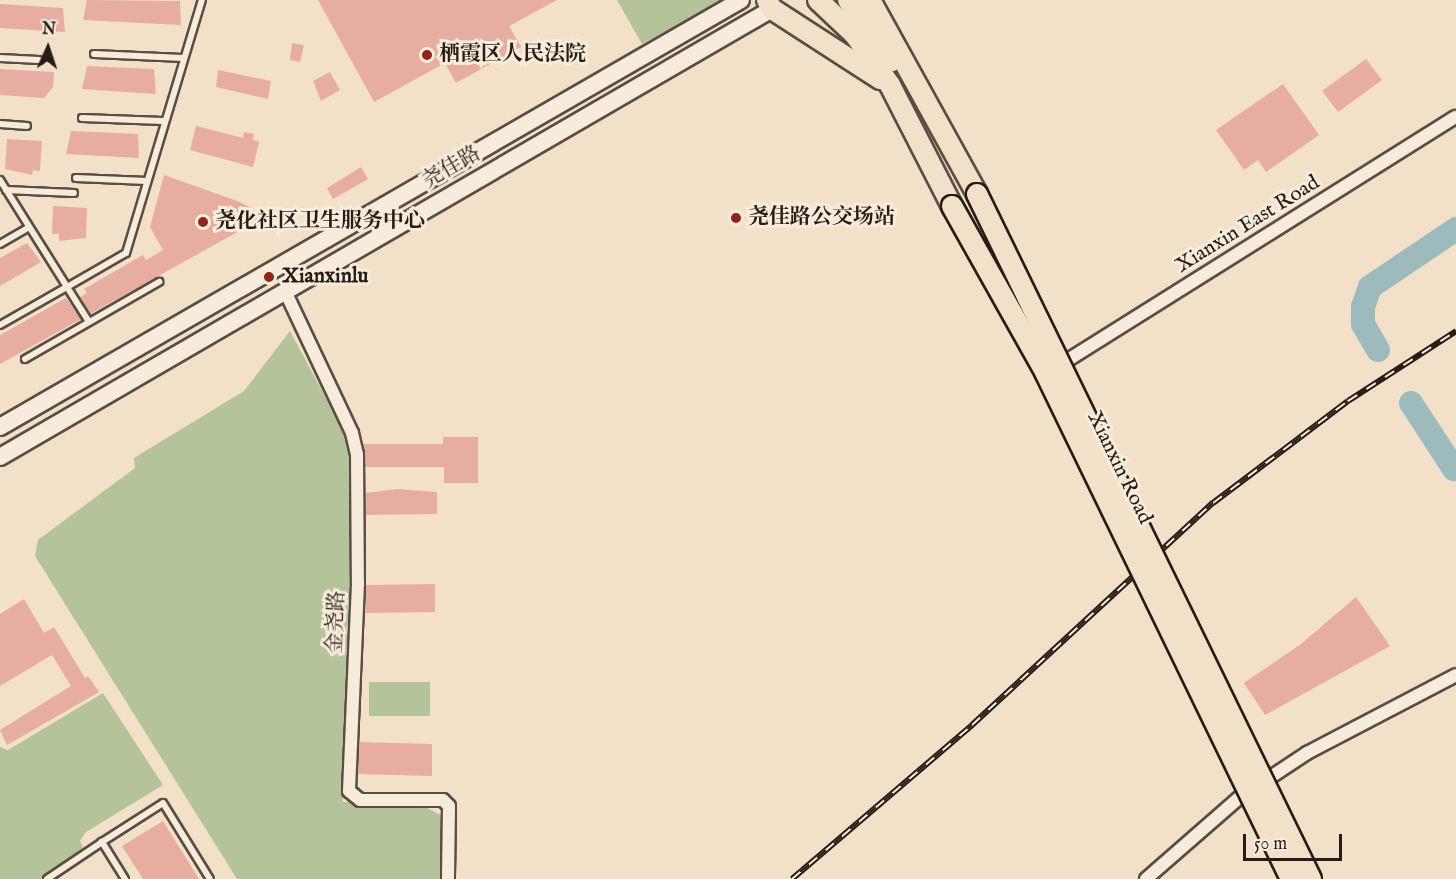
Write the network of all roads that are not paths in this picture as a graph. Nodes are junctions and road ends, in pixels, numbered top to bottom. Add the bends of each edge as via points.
1 (201, 0) edge
2 (741, 0) edge
3 (818, 0) edge
4 (848, 0) edge
5 (870, 0) edge
6 (769, 4) edge
7 (94, 54) dead end
8 (0, 58) edge
9 (183, 58) junction
10 (39, 60) dead end
11 (890, 85) junction
12 (1456, 117) edge
13 (82, 118) dead end
14 (163, 121) junction
15 (0, 124) edge
16 (27, 126) dead end
17 (948, 141) junction
18 (76, 178) dead end
19 (0, 180) edge
20 (147, 181) junction
21 (6, 190) junction
22 (74, 193) dead end
23 (28, 228) junction
24 (0, 244) edge
25 (159, 282) dead end
26 (67, 287) junction
27 (285, 291) junction
28 (89, 322) junction
29 (0, 325) edge
30 (25, 359) dead end
31 (1060, 365) junction
32 (0, 427) edge
33 (3, 450) edge
34 (1456, 675) edge
35 (102, 842) junction
36 (47, 879) edge
37 (125, 879) edge
38 (210, 879) edge
39 (448, 879) edge
40 (1146, 879) edge
41 (1291, 879) edge
42 (1311, 879) edge

1 - 9 lane
2 - 32 main road, 尧佳路
3 - 11 main road, Xianxin Road via 855,35
4 - 17 main road, Xianxin Road
5 - 17 main road, Xianxin Road
6 - 11 main road, Xianxin Road
6 - 27 main road, 尧佳路
7 - 9 lane
8 - 10 lane
9 - 14 lane
11 - 41 main road, Xianxin Road, bridge via 1045,372
12 - 31 street, Xianxin East Road
13 - 14 lane
14 - 20 lane
15 - 16 lane
17 - 31 main road, Xianxin Road, bridge
18 - 20 lane
19 - 21 lane
20 - 26 lane via 126,253
21 - 22 lane
21 - 23 lane
23 - 24 lane
23 - 26 lane
25 - 28 lane
26 - 28 lane
26 - 29 lane
27 - 33 main road, 尧佳路
27 - 39 street, 金尧路 via 352,433 357,454 358,584 349,791 360,800 443,800 449,806
28 - 30 lane
31 - 42 main road, Xianxin Road, bridge
34 - 40 street via 1307,753 1259,785
35 - 36 lane
35 - 37 lane
35 - 38 lane via 163,803

